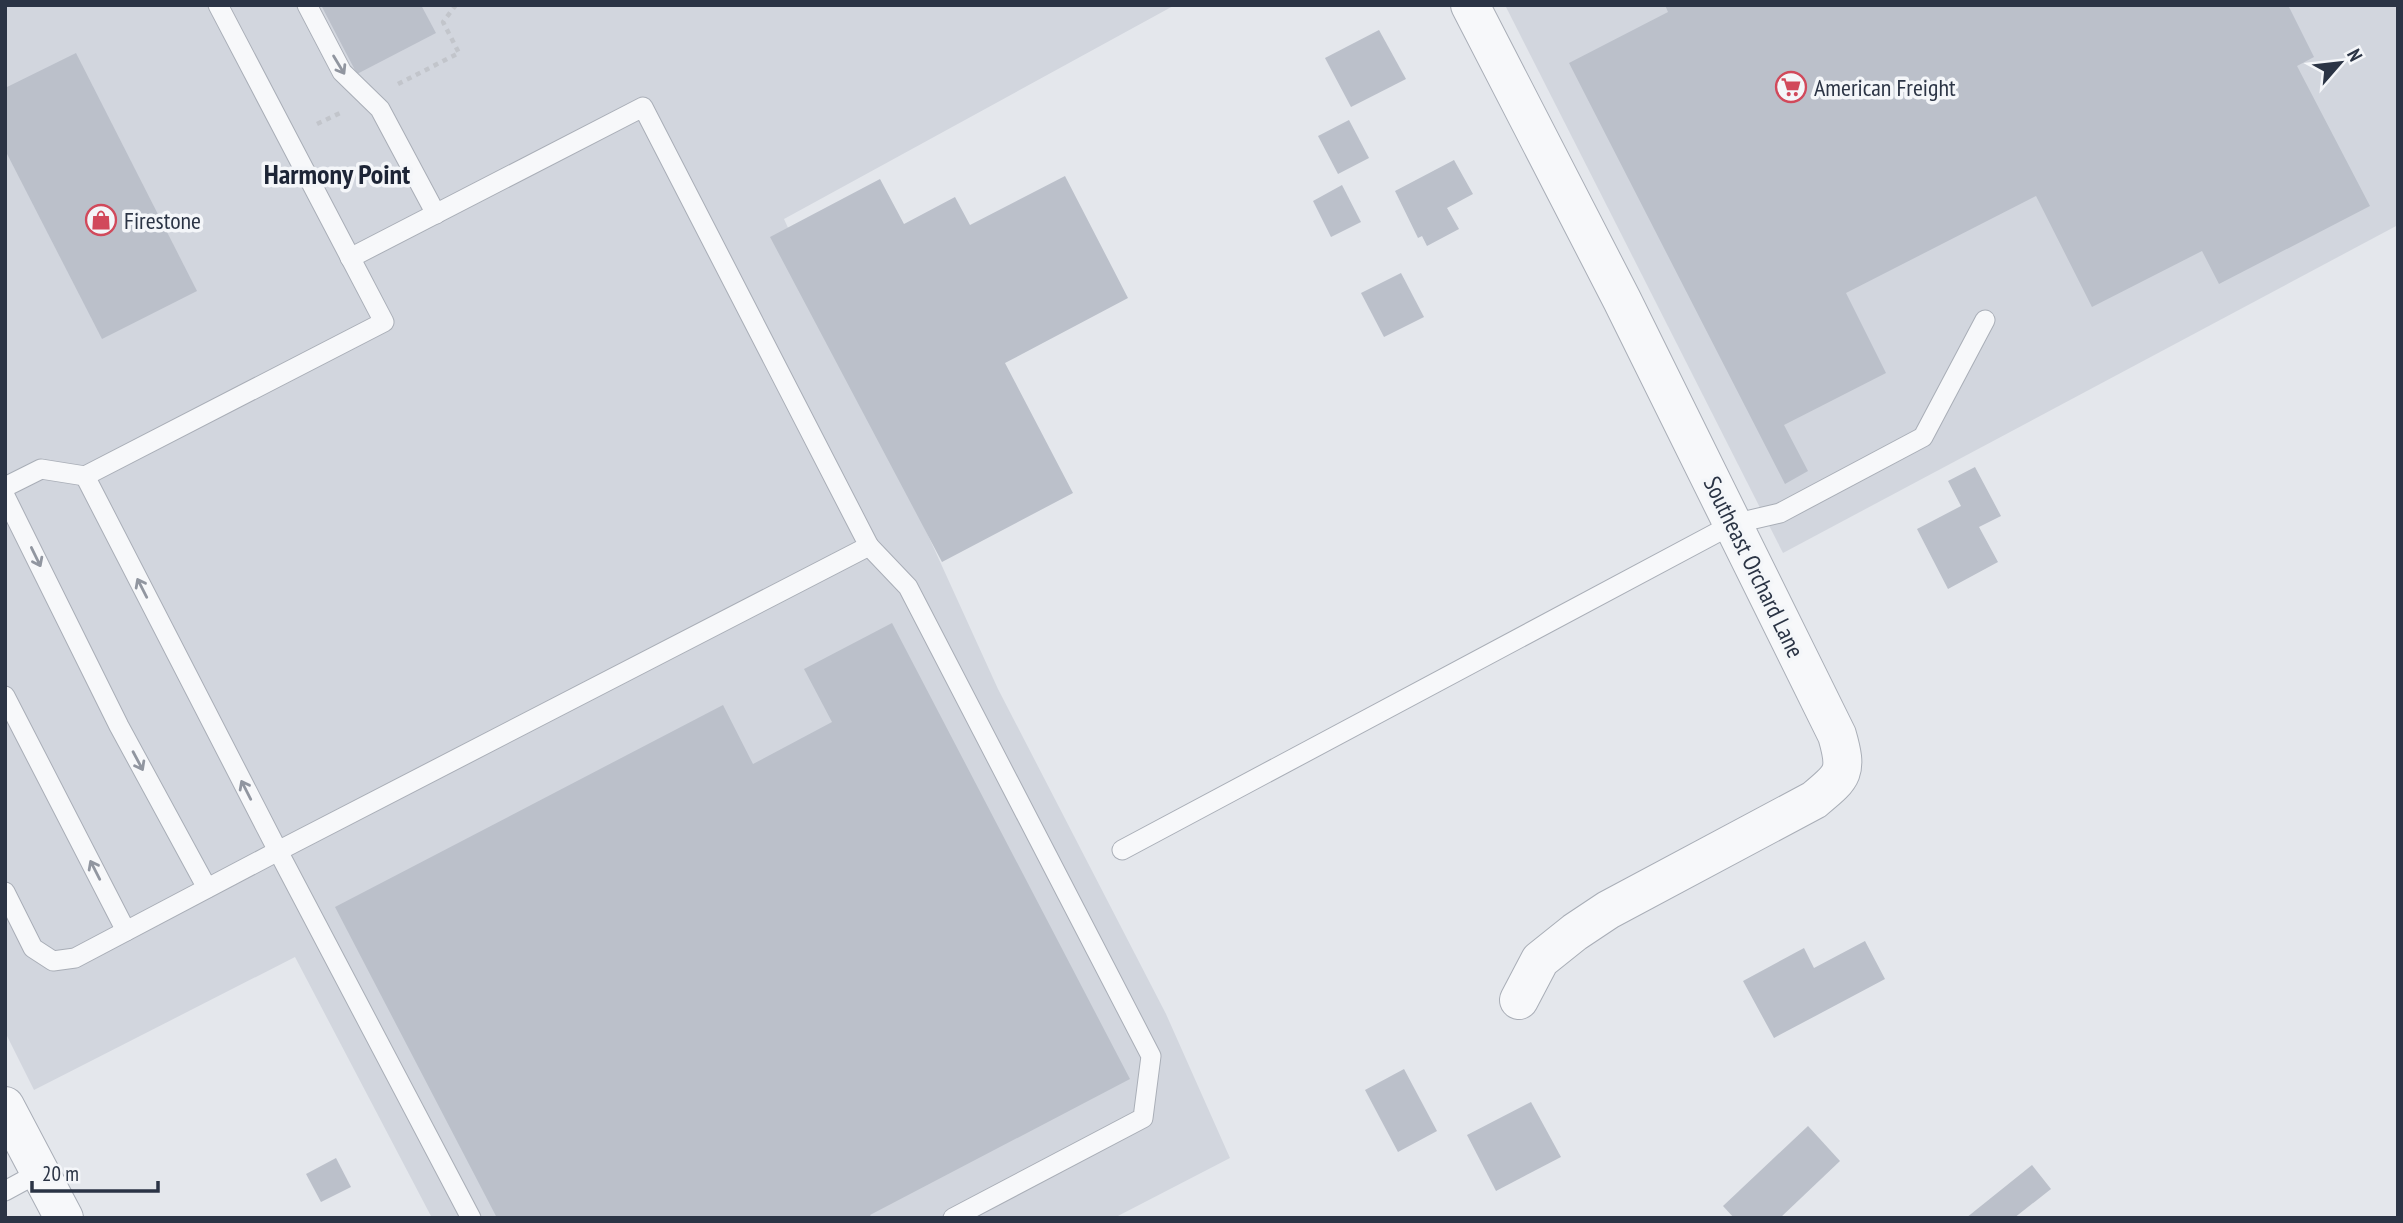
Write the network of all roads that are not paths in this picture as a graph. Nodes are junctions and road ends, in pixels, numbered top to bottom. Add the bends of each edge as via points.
1 (218, 5) edge
2 (307, 5) edge
3 (1470, 5) edge
4 (436, 214) junction
5 (350, 258) junction
6 (1985, 320) dead end
7 (85, 476) junction
8 (5, 487) edge
9 (5, 496) edge
10 (1733, 524) junction
11 (869, 546) junction
12 (5, 696) edge
13 (1122, 850) dead end
14 (278, 851) junction
15 (207, 888) junction
16 (5, 892) edge
17 (126, 931) junction
18 (1519, 1000) dead end
19 (5, 1105) edge
20 (40, 1172) junction
21 (5, 1191) edge
22 (64, 1218) edge
23 (471, 1218) edge
24 (953, 1218) edge

1 - 5 lane
2 -> 4 lane via 342,72 380,109
3 - 10 street, Southeast Orchard Lane
4 - 5 lane
4 - 11 lane via 643,107
5 - 7 lane via 384,322
6 - 10 lane via 1923,437 1780,513
7 - 8 lane via 41,469
14 -> 7 lane
9 -> 15 lane via 119,726
10 - 13 lane
10 - 18 street, Southeast Orchard Lane via 1837,735 1843,757 1840,778 1814,800 1574,932 1540,960
11 - 14 lane
11 - 24 lane via 908,587 1151,1056 1143,1118
17 -> 12 lane
14 - 15 lane
14 - 23 lane
15 - 17 lane
16 - 17 lane via 33,948 53,961 75,958
19 - 20 street
20 - 21 lane
20 - 22 street

